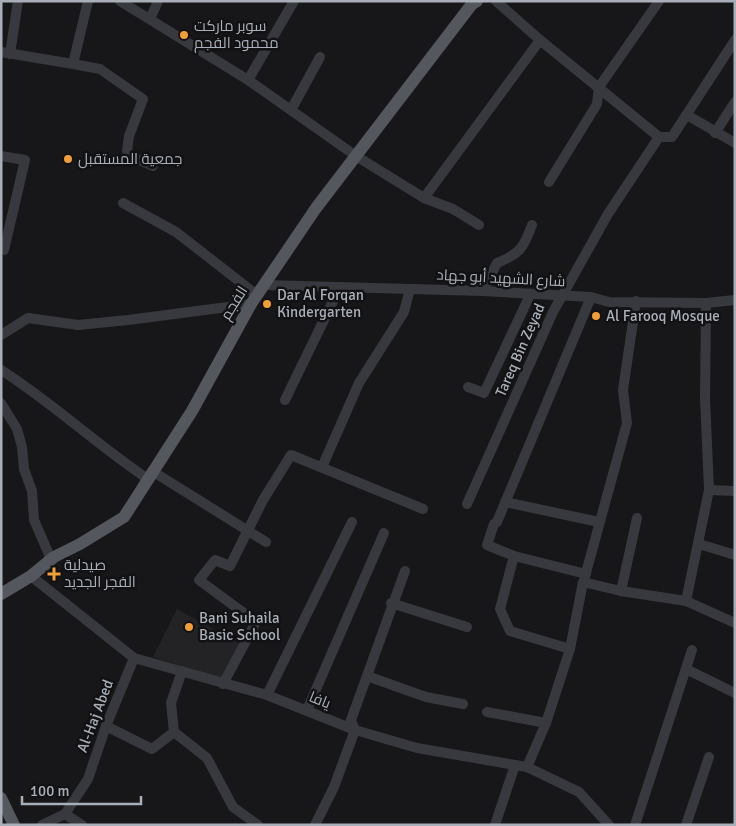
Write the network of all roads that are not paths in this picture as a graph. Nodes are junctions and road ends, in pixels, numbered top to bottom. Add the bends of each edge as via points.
1 (18, 1) edge
2 (88, 1) edge
3 (120, 1) edge
4 (158, 1) edge
5 (294, 1) edge
6 (477, 1) edge
7 (496, 1) edge
8 (659, 1) edge
9 (150, 19) junction
10 (540, 40) junction
11 (735, 40) edge
12 (6, 53) edge
13 (320, 57) dead end
14 (73, 64) junction
15 (248, 80) junction
16 (599, 87) junction
17 (735, 102) edge
18 (290, 110) junction
19 (686, 115) junction
20 (716, 134) junction
21 (659, 137) junction
22 (735, 143) edge
23 (1, 156) edge
24 (356, 156) junction
25 (154, 166) dead end
26 (549, 182) dead end
27 (424, 198) junction
28 (122, 203) dead end
29 (479, 225) dead end
30 (532, 225) dead end
31 (4, 250) dead end
32 (265, 284) junction
33 (340, 287) junction
34 (410, 289) junction
35 (483, 291) junction
36 (530, 294) junction
37 (561, 296) junction
38 (591, 297) junction
39 (254, 300) junction
40 (735, 300) edge
41 (636, 301) junction
42 (706, 303) junction
43 (1, 335) edge
44 (1, 370) edge
45 (468, 387) dead end
46 (285, 400) dead end
47 (1, 403) edge
48 (322, 466) junction
49 (150, 475) junction
50 (709, 490) junction
51 (735, 491) edge
52 (505, 502) junction
53 (468, 504) dead end
54 (423, 509) dead end
55 (637, 518) dead end
56 (352, 522) dead end
57 (599, 522) junction
58 (248, 530) junction
59 (384, 533) dead end
60 (266, 542) dead end
61 (699, 544) junction
62 (735, 555) edge
63 (514, 556) junction
64 (51, 559) junction
65 (405, 571) dead end
66 (31, 576) junction
67 (584, 578) junction
68 (621, 591) junction
69 (1, 594) edge
70 (686, 602) junction
71 (391, 603) junction
72 (735, 623) edge
73 (468, 627) dead end
74 (570, 649) junction
75 (692, 650) dead end
76 (134, 658) junction
77 (686, 669) junction
78 (182, 671) junction
79 (367, 676) junction
80 (223, 684) junction
81 (735, 693) edge
82 (267, 695) junction
83 (463, 704) dead end
84 (307, 710) junction
85 (487, 712) dead end
86 (546, 723) junction
87 (106, 726) junction
88 (355, 730) junction
89 (174, 732) junction
90 (709, 757) dead end
91 (515, 764) junction
92 (527, 767) junction
93 (1, 798) edge
94 (64, 814) junction
95 (13, 824) edge
96 (42, 825) edge
97 (82, 825) edge
98 (258, 825) edge
99 (315, 825) edge
100 (495, 825) edge
101 (609, 825) edge
102 (635, 825) edge
103 (686, 825) edge

1 - 12 street
2 - 14 street
3 - 9 street
4 - 9 street
5 - 15 street
6 - 24 main road, الفجم
7 - 10 street
8 - 16 street
9 - 15 street
10 - 16 street
10 - 27 street
11 - 19 street
12 - 14 street
13 - 18 street
14 - 25 street via 100,69 143,99 126,151 130,156
15 - 18 street
16 - 21 street
16 - 26 street via 596,104
17 - 20 street
18 - 24 street
19 - 20 street
19 - 21 street via 672,137
20 - 22 street
21 - 37 street, Tareq Bin Zeyad via 608,214
23 - 31 street via 25,160
24 - 27 street
24 - 32 main road, الفجم
27 - 29 street via 453,209
28 - 39 street via 176,232
30 - 35 street via 525,245 512,257 497,262
32 - 33 street, شارع الشهيد أبو جهاد
32 - 39 main road, الفجم
33 - 34 street, شارع الشهيد أبو جهاد
33 - 46 street
34 - 35 street, شارع الشهيد أبو جهاد
34 - 48 street via 404,312 359,383
35 - 36 street, شارع الشهيد أبو جهاد
36 - 37 street, شارع الشهيد أبو جهاد
36 - 45 street via 484,393
37 - 38 street, شارع الشهيد أبو جهاد
37 - 53 street, Tareq Bin Zeyad
38 - 41 street, شارع الشهيد أبو جهاد via 609,302
38 - 52 street
39 - 43 street via 128,320 78,324 28,318
39 - 49 main road, الفجم via 192,412
40 - 42 street, شارع الشهيد أبو جهاد
41 - 42 street, شارع الشهيد أبو جهاد
41 - 57 street via 623,390 628,423
42 - 50 street via 705,398
44 - 49 street via 31,390 107,452
47 - 64 street via 17,429 24,469 32,491 34,520
48 - 54 street
48 - 58 street via 292,455
49 - 58 street
49 - 64 main road, الفجم via 124,517
50 - 51 street
50 - 61 street
52 - 57 street
52 - 63 street via 487,545
55 - 68 street
56 - 82 street
57 - 67 street
58 - 60 street
58 - 80 street via 230,566 214,560 199,580 256,622
59 - 84 street
61 - 62 street
61 - 70 street
63 - 67 street
63 - 74 street via 500,609 510,631
64 - 66 main road, الفجم
65 - 71 street
66 - 69 main road, الفجم
66 - 76 street, يافا
67 - 68 street
67 - 74 street
68 - 70 street
70 - 72 street
71 - 73 street
71 - 79 street
74 - 86 street
75 - 77 street
76 - 78 street, يافا
76 - 87 street, Al-Haj Abed
77 - 81 street
77 - 102 street
78 - 80 street, يافا
78 - 89 street via 171,703
79 - 83 street via 426,697
79 - 88 street via 351,720
80 - 82 street, يافا
82 - 84 street, يافا
84 - 88 street, يافا
85 - 86 street
86 - 92 street
87 - 89 street via 152,749
87 - 94 street, Al-Haj Abed via 88,779
88 - 91 street, يافا via 417,748
88 - 99 street via 334,787
89 - 98 street via 207,758 234,807
90 - 103 street
91 - 92 street, يافا
91 - 100 street
92 - 101 street, يافا via 578,792
93 - 95 main road
94 - 96 street, Al-Haj Abed
94 - 97 street

